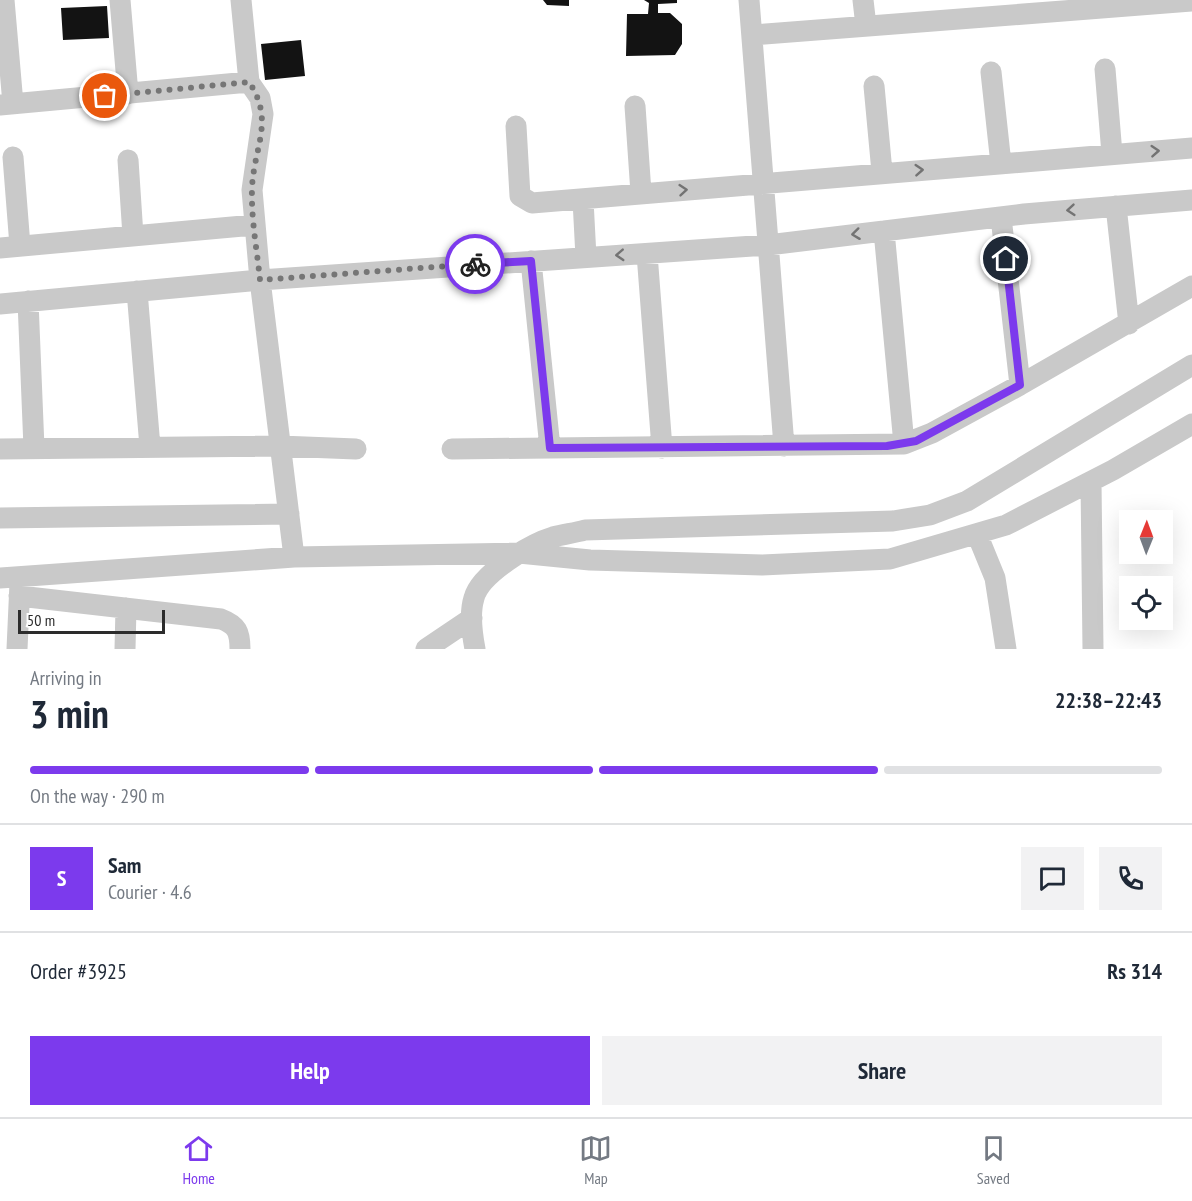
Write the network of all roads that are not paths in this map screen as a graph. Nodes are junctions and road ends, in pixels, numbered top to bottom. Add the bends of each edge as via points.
1 (3, 0) edge
2 (120, 0) edge
3 (241, 0) edge
4 (749, 0) edge
5 (863, 0) edge
6 (1192, 1) edge
7 (1154, 2) edge
8 (1058, 5) edge
9 (960, 9) edge
10 (866, 26) junction
11 (752, 35) junction
12 (1105, 69) dead end
13 (991, 72) dead end
14 (249, 82) junction
15 (874, 86) dead end
16 (128, 94) junction
17 (6, 104) edge
18 (635, 106) dead end
19 (516, 126) dead end
20 (1192, 148) edge
21 (1112, 154) junction
22 (13, 158) dead end
23 (129, 160) dead end
24 (1001, 164) junction
25 (882, 172) junction
26 (763, 183) junction
27 (641, 194) junction
28 (583, 200) junction
29 (1192, 200) edge
30 (1116, 206) junction
31 (1001, 217) junction
32 (254, 225) junction
33 (884, 231) junction
34 (134, 236) junction
35 (768, 244) junction
36 (10, 247) edge
37 (647, 254) junction
38 (586, 257) junction
39 (531, 261) junction
40 (269, 280) junction
41 (1192, 286) edge
42 (137, 291) junction
43 (28, 301) junction
44 (0, 304) edge
45 (1129, 324) junction
46 (1192, 365) edge
47 (1020, 385) junction
48 (1192, 424) edge
49 (904, 444) junction
50 (280, 446) junction
51 (784, 446) junction
52 (150, 447) junction
53 (0, 448) edge
54 (34, 448) junction
55 (550, 448) junction
56 (662, 448) junction
57 (357, 449) dead end
58 (452, 449) dead end
59 (1091, 482) junction
60 (289, 514) junction
61 (0, 518) edge
62 (977, 534) junction
63 (519, 553) junction
64 (294, 557) junction
65 (13, 584) edge
66 (126, 608) junction
67 (472, 618) junction
68 (17, 649) edge
69 (125, 649) edge
70 (240, 649) edge
71 (426, 649) edge
72 (475, 649) edge
73 (1006, 649) edge
74 (1093, 649) edge

1 - 17 street
2 - 16 street
3 - 14 street
4 - 11 street
5 - 10 street
6 - 7 street
7 - 8 street
8 - 9 street
9 - 10 street
10 - 11 street
11 - 26 street
12 - 21 street
13 - 24 street
14 - 16 street
14 - 32 street via 260,98 263,114 253,170
15 - 25 street
16 - 17 street
18 - 27 street
19 - 28 street via 520,196 532,203
21 -> 20 street
21 - 24 street
22 - 36 street
23 - 34 street
25 -> 24 street
25 - 26 street
27 -> 26 street
26 - 35 street
27 - 28 street
28 - 38 street
29 - 30 street
30 -> 31 street
30 - 45 street
31 - 33 street
31 - 47 street
32 - 34 street
32 - 40 street
33 -> 35 street
33 - 49 street
34 - 36 street
35 - 37 street
35 - 51 street
37 -> 38 street
37 - 56 street
38 - 39 street
39 - 40 street
39 - 55 street
40 - 42 street
40 - 50 street
41 - 45 street
42 - 43 street
42 - 52 street
43 - 44 street
43 - 54 street
45 - 47 street
46 - 63 street via 967,501 930,515 893,521 585,530 552,537
47 - 49 street
48 - 59 street
49 - 51 street
50 - 52 street
50 - 57 street
50 - 60 street
51 - 56 street
52 - 54 street
53 - 54 street
55 - 56 street
55 - 58 street
59 - 62 street via 1006,525
59 - 74 street
60 - 61 street
60 - 64 street
62 - 63 street via 890,559 762,565 590,560
62 - 73 street via 995,578
63 - 64 street
63 - 67 street via 490,574 474,596
64 - 65 street
65 - 66 street
65 - 68 street
66 - 69 street
66 - 70 street via 221,619 234,624 239,631
67 - 71 street
67 - 72 street

